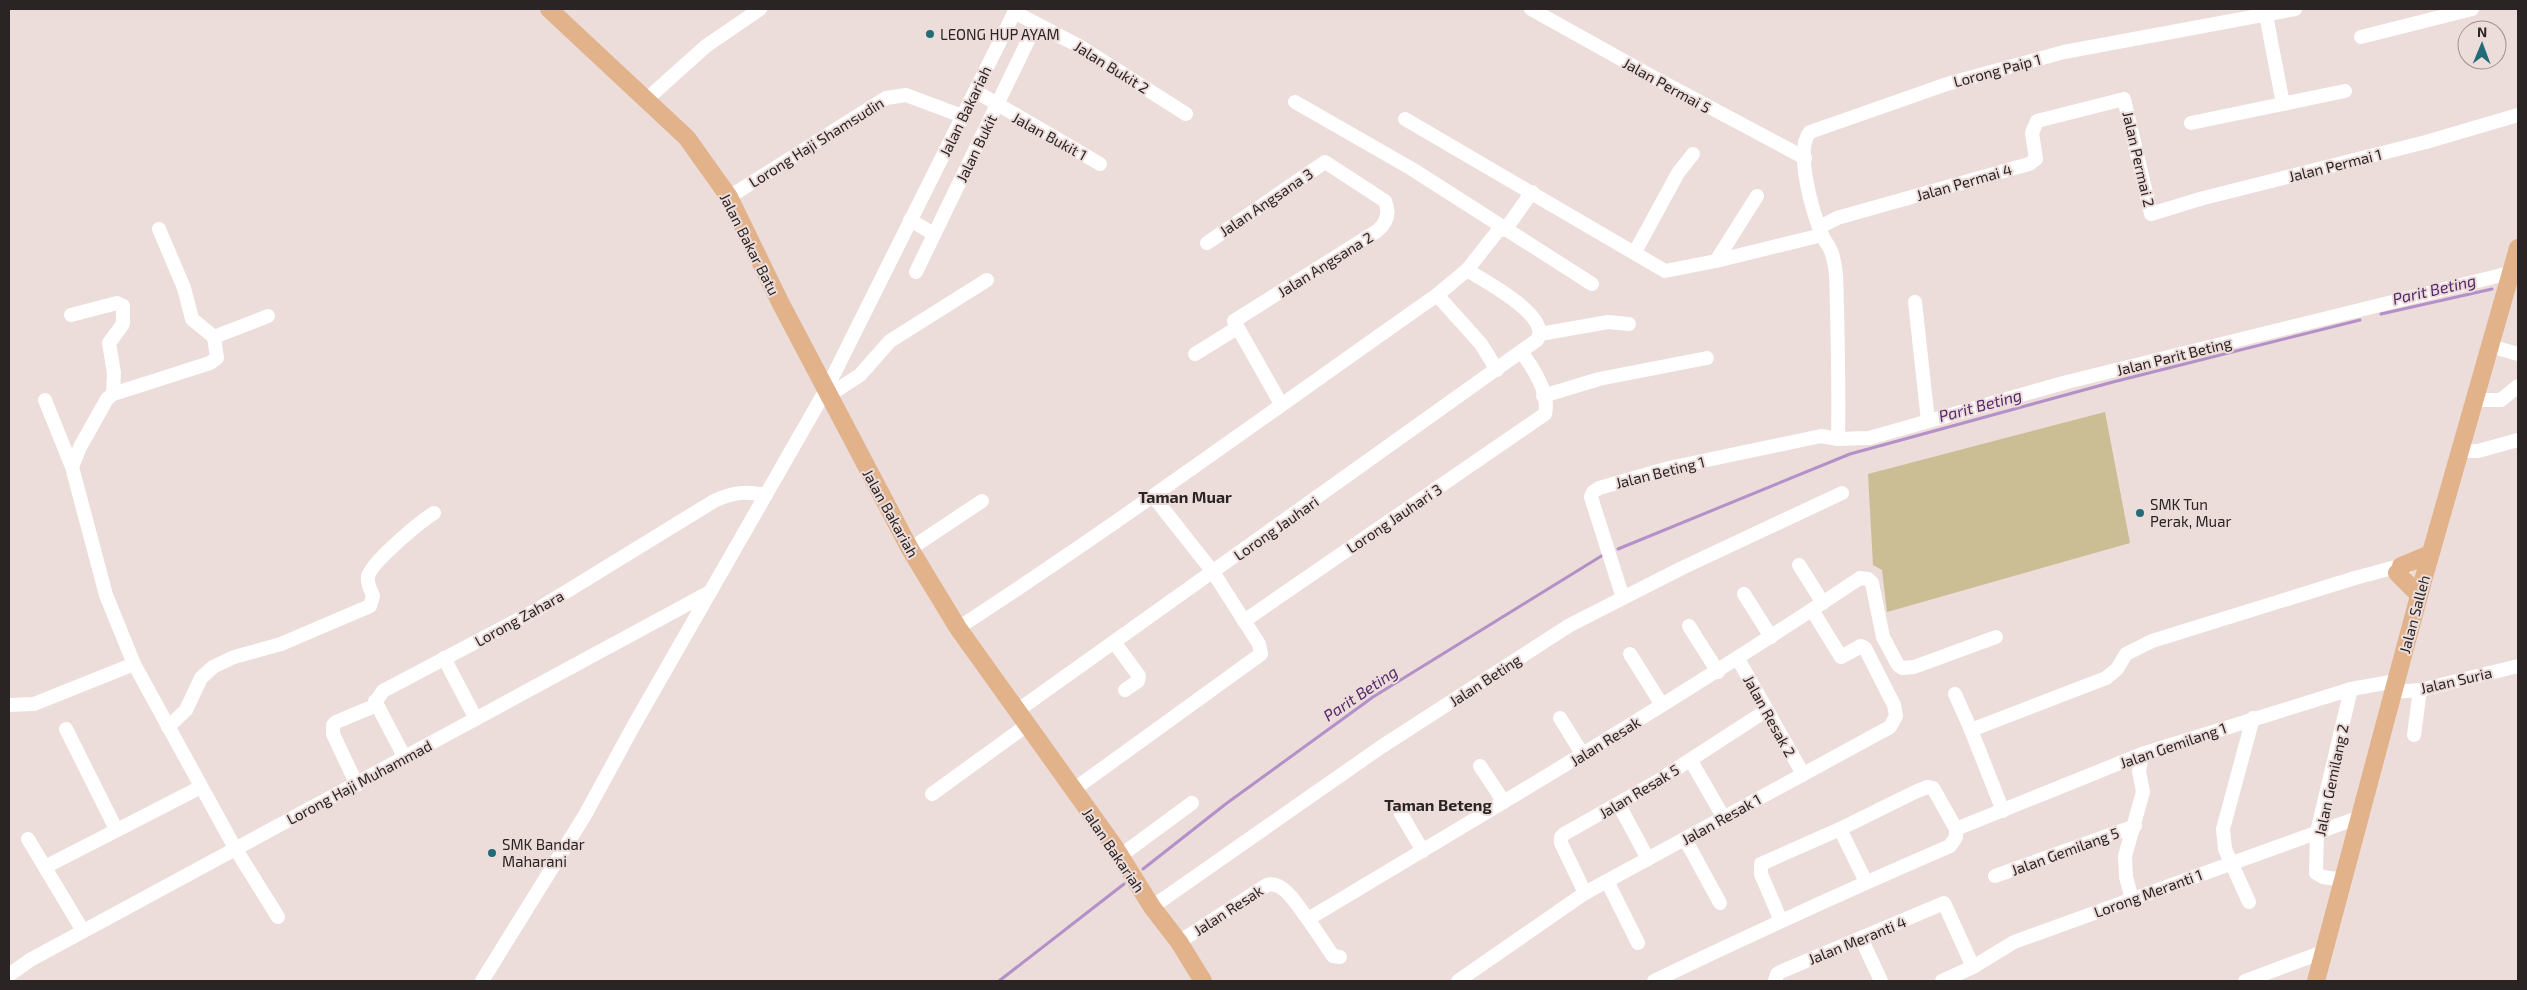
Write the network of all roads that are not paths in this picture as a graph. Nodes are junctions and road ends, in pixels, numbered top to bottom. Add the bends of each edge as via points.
1 (549, 9) edge
2 (760, 9) edge
3 (1531, 9) edge
4 (2295, 9) edge
5 (2472, 9) edge
6 (1015, 10) edge
7 (2266, 15) junction
8 (1036, 24) junction
9 (2361, 37) dead end
10 (975, 91) junction
11 (2345, 91) dead end
12 (647, 99) junction
13 (1295, 102) dead end
14 (2283, 104) junction
15 (996, 106) junction
16 (2071, 111) joint
17 (1186, 114) dead end
18 (2518, 115) edge
19 (962, 116) junction
20 (1405, 119) dead end
21 (2190, 123) dead end
22 (1693, 154) dead end
23 (1805, 158) junction
24 (1324, 162) joint
25 (1100, 164) dead end
26 (1532, 192) junction
27 (1757, 196) dead end
28 (729, 197) junction
29 (2151, 214) joint
30 (910, 220) junction
31 (159, 229) dead end
32 (1503, 229) junction
33 (1821, 231) junction
34 (934, 234) junction
35 (1207, 242) dead end
36 (2518, 248) edge
37 (1635, 252) junction
38 (1716, 261) junction
39 (1467, 270) junction
40 (916, 272) dead end
41 (2515, 272) edge
42 (987, 280) dead end
43 (1592, 284) dead end
44 (1437, 295) junction
45 (1915, 302) dead end
46 (71, 315) dead end
47 (268, 316) dead end
48 (1235, 324) junction
49 (1629, 324) dead end
50 (214, 337) junction
51 (1536, 339) junction
52 (2490, 346) junction
53 (1521, 352) junction
54 (1195, 354) dead end
55 (2518, 354) edge
56 (1707, 358) dead end
57 (1497, 370) junction
58 (2518, 386) edge
59 (828, 391) junction
60 (113, 394) junction
61 (1544, 396) junction
62 (45, 400) dead end
63 (2475, 400) junction
64 (1281, 404) junction
65 (1928, 421) junction
66 (1838, 438) junction
67 (2518, 440) edge
68 (2460, 451) junction
69 (72, 467) junction
70 (1842, 493) dead end
71 (766, 495) junction
72 (1154, 496) junction
73 (982, 501) dead end
74 (434, 512) dead end
75 (910, 549) junction
76 (1799, 565) dead end
77 (2427, 567) junction
78 (2394, 570) junction
79 (1213, 572) junction
80 (711, 591) junction
81 (1744, 594) dead end
82 (2419, 595) junction
83 (1623, 598) junction
84 (1818, 606) junction
85 (1244, 621) junction
86 (1689, 626) dead end
87 (958, 628) junction
88 (1771, 638) junction
89 (1996, 638) dead end
90 (1114, 642) junction
91 (1630, 654) dead end
92 (444, 658) junction
93 (1738, 659) junction
94 (134, 664) junction
95 (2518, 670) edge
96 (1718, 672) junction
97 (2395, 686) junction
98 (2351, 689) junction
99 (1125, 690) dead end
100 (2420, 690) junction
101 (1955, 694) dead end
102 (375, 701) junction
103 (9, 705) edge
104 (1662, 706) junction
105 (1767, 710) junction
106 (1022, 718) junction
107 (1560, 718) dead end
108 (2253, 718) junction
109 (476, 719) junction
110 (168, 727) junction
111 (66, 728) dead end
112 (1971, 730) junction
113 (2414, 735) dead end
114 (2142, 754) junction
115 (1583, 755) junction
116 (405, 758) junction
117 (1691, 760) junction
118 (1480, 766) dead end
119 (1803, 774) junction
120 (357, 784) junction
121 (201, 787) junction
122 (1073, 790) junction
123 (932, 794) dead end
124 (1504, 802) junction
125 (1192, 803) dead end
126 (1619, 805) junction
127 (2003, 811) junction
128 (1401, 814) dead end
129 (2360, 817) junction
130 (1724, 818) junction
131 (2135, 826) junction
132 (1840, 829) junction
133 (116, 830) junction
134 (1956, 830) junction
135 (2317, 832) junction
136 (1685, 838) junction
137 (28, 839) dead end
138 (235, 848) junction
139 (1423, 850) junction
140 (1120, 856) junction
141 (1648, 859) junction
142 (2232, 863) junction
143 (44, 867) junction
144 (1996, 876) dead end
145 (2343, 880) junction
146 (1607, 881) junction
147 (1866, 882) junction
148 (1585, 893) junction
149 (2132, 899) junction
150 (2250, 902) dead end
151 (1720, 904) dead end
152 (1152, 907) junction
153 (278, 917) dead end
154 (1308, 919) junction
155 (1781, 920) junction
156 (83, 931) junction
157 (1861, 938) junction
158 (1179, 942) junction
159 (1638, 943) dead end
160 (2323, 952) junction
161 (1340, 957) dead end
162 (1973, 967) junction
163 (9, 974) edge
164 (482, 981) edge
165 (1203, 981) edge
166 (1458, 981) edge
167 (1654, 981) edge
168 (1775, 981) edge
169 (1881, 981) edge
170 (1942, 981) edge
171 (2245, 981) edge
172 (2316, 981) edge

1 - 12 main road, Jalan Bakar Batu
2 - 12 street via 706,46
3 - 23 street, Jalan Permai 5
4 - 7 street, Lorong Paip 1
5 - 9 street
6 - 8 street, Jalan Bukit 2
6 - 10 street, Jalan Bakariah
7 - 14 street
7 - 23 street, Lorong Paip 1 via 2064,52 1947,84 1810,132 1805,137
8 - 15 street, Jalan Bukit
8 - 17 street, Jalan Bukit 2 via 1079,46
10 - 15 street, Jalan Bukit 1
10 - 19 street, Jalan Bakariah
11 - 14 street
12 - 28 main road, Jalan Bakar Batu via 687,138
13 - 32 street via 1412,169
14 - 21 street
15 - 25 street, Jalan Bukit 1
15 - 34 street, Jalan Bukit
16 - 29 street, Jalan Permai 2 via 2124,99
16 - 33 street, Jalan Permai 4 via 2037,121 2032,133 2036,159 2029,164 1837,218
18 - 29 street, Jalan Permai 1
19 - 28 street, Lorong Haji Shamsudin via 906,95 886,98
19 - 30 street, Jalan Bakariah
20 - 26 street
22 - 37 street via 1678,173
23 - 33 street, Lorong Paip 1 via 1806,184
24 - 35 street, Jalan Angsana 3
24 - 48 street, Jalan Angsana 2 via 1385,201 1388,214 1384,226
26 - 32 street
26 - 37 street
27 - 38 street
28 - 59 main road, Jalan Bakar Batu
30 - 34 street
30 - 59 street, Jalan Bakariah
31 - 50 street via 184,288 192,318
32 - 39 street
32 - 43 street
33 - 38 street
33 - 66 street, Lorong Paip 1 via 1831,249 1835,272
34 - 40 street, Jalan Bukit
36 - 41 main road, Jalan Salleh
37 - 38 street via 1666,271
39 - 44 street
39 - 51 street via 1517,301 1538,326
41 - 52 main road, Jalan Salleh
41 - 65 street, Jalan Parit Beting via 2067,382
42 - 59 street via 890,342 860,375
44 - 57 street via 1481,344
44 - 64 street
45 - 65 street
46 - 60 street via 116,303 122,306 123,324 109,343 114,373
47 - 50 street
48 - 54 street
48 - 64 street
49 - 51 street via 1608,322
50 - 60 street via 218,354 214,361
51 - 53 street, Lorong Jauhari
52 - 55 street
52 - 63 main road, Jalan Salleh
53 - 57 street, Lorong Jauhari
53 - 61 street via 1533,367
56 - 61 street via 1600,379
57 - 79 street, Lorong Jauhari
58 - 63 street via 2502,400
59 - 71 street
59 - 75 main road, Jalan Bakariah
60 - 69 street via 89,431
61 - 85 street, Lorong Jauhari 3 via 1545,414
62 - 69 street
63 - 68 main road, Jalan Salleh
64 - 72 street
65 - 66 street, Jalan Parit Beting via 1869,438
66 - 83 street, Jalan Beting 1 via 1821,436 1669,468 1594,490 1591,497
67 - 68 street via 2478,451
68 - 77 main road, Jalan Salleh
69 - 94 street via 106,595
70 - 83 street, Jalan Beting
71 - 80 street
71 - 92 street, Lorong Zahara via 746,491 728,494 714,501 538,609
72 - 79 street
72 - 87 street
73 - 75 street
74 - 110 street via 411,529 370,571 368,582 373,596 370,606 281,644 234,657 213,667 201,678 186,710
75 - 87 main road, Jalan Bakariah
76 - 84 street
77 - 78 main road
77 - 78 street
77 - 82 main road, Jalan Salleh
78 - 82 main road
78 - 112 street via 2264,605 2152,641 2126,654 2106,678
79 - 85 street
79 - 90 street, Lorong Jauhari
80 - 109 street, Lorong Haji Muhammad
80 - 164 street via 585,815
81 - 88 street
82 - 97 main road, Jalan Salleh
83 - 152 street, Jalan Beting via 1570,625 1481,682
84 - 88 street, Jalan Resak
84 - 89 street, Jalan Resak via 1860,578 1868,579 1874,588 1884,637 1902,668 1914,667
84 - 119 street, Jalan Resak 1 via 1840,657 1861,646 1865,648 1894,705 1896,716 1890,727
85 - 122 street via 1261,648 1259,658
86 - 96 street
87 - 106 main road, Jalan Bakariah
88 - 93 street, Jalan Resak
90 - 99 street via 1140,676
90 - 106 street, Lorong Jauhari
91 - 104 street
92 - 102 street, Lorong Zahara via 383,691
92 - 109 street
93 - 96 street, Jalan Resak
93 - 105 street, Jalan Resak 2
94 - 103 street via 34,704
94 - 110 street
95 - 100 street, Jalan Suria
96 - 104 street, Jalan Resak
97 - 98 street, Jalan Gemilang 1
97 - 100 street, Jalan Suria
97 - 129 main road, Jalan Salleh
98 - 108 street, Jalan Gemilang 1
98 - 135 street, Jalan Gemilang 2
100 - 113 street
101 - 112 street
102 - 116 street
102 - 120 street, Lorong Zahara via 369,709 333,726 333,734
104 - 115 street, Jalan Resak
105 - 117 street, Jalan Resak 5
105 - 119 street, Jalan Resak 2
106 - 122 main road, Jalan Bakariah
106 - 123 street, Lorong Jauhari
107 - 115 street
108 - 114 street, Jalan Gemilang 1
108 - 142 street via 2223,829 2224,844
109 - 116 street, Lorong Haji Muhammad
110 - 121 street
111 - 133 street
112 - 127 street
114 - 127 street, Jalan Gemilang 1
114 - 131 street via 2138,771 2144,789
115 - 124 street, Jalan Resak
116 - 120 street, Lorong Haji Muhammad
117 - 126 street, Jalan Resak 5
117 - 130 street
118 - 124 street
119 - 130 street, Jalan Resak 1
120 - 138 street, Lorong Haji Muhammad
121 - 133 street
121 - 138 street
122 - 140 main road, Jalan Bakariah
124 - 139 street, Jalan Resak
125 - 140 street
126 - 141 street
126 - 148 street, Jalan Resak 5 via 1561,837
127 - 134 street, Jalan Gemilang 1
128 - 139 street
129 - 135 street, Lorong Meranti 1
129 - 145 main road, Jalan Salleh
130 - 136 street, Jalan Resak 1
131 - 144 street, Jalan Gemilang 5
131 - 149 street via 2125,856
132 - 134 street via 1928,787 1933,788
132 - 147 street
132 - 155 street via 1760,864 1760,874
133 - 143 street
134 - 147 street via 1950,846
135 - 142 street, Lorong Meranti 1
135 - 145 street, Jalan Gemilang 2 via 2316,873
136 - 141 street, Jalan Resak 1
136 - 151 street
137 - 143 street
138 - 153 street
138 - 156 street, Lorong Haji Muhammad
139 - 154 street, Jalan Resak
140 - 152 main road, Jalan Bakariah
141 - 146 street, Jalan Resak 1
142 - 149 street, Lorong Meranti 1
142 - 150 street
143 - 156 street
145 - 160 main road, Jalan Salleh
146 - 148 street, Jalan Resak 1
146 - 159 street
147 - 155 street
148 - 166 street, Jalan Resak 1
149 - 162 street, Lorong Meranti 1 via 2014,942
152 - 158 main road, Jalan Bakariah
154 - 158 street, Jalan Resak via 1281,887 1272,883
154 - 161 street via 1333,956
155 - 167 street
156 - 163 street, Lorong Haji Muhammad
157 - 162 street, Jalan Meranti 4 via 1944,904
157 - 168 street, Jalan Meranti 4 via 1778,973
157 - 169 street
158 - 165 main road, Jalan Bakariah
160 - 171 street
160 - 172 main road, Jalan Salleh
162 - 170 street, Lorong Meranti 1

